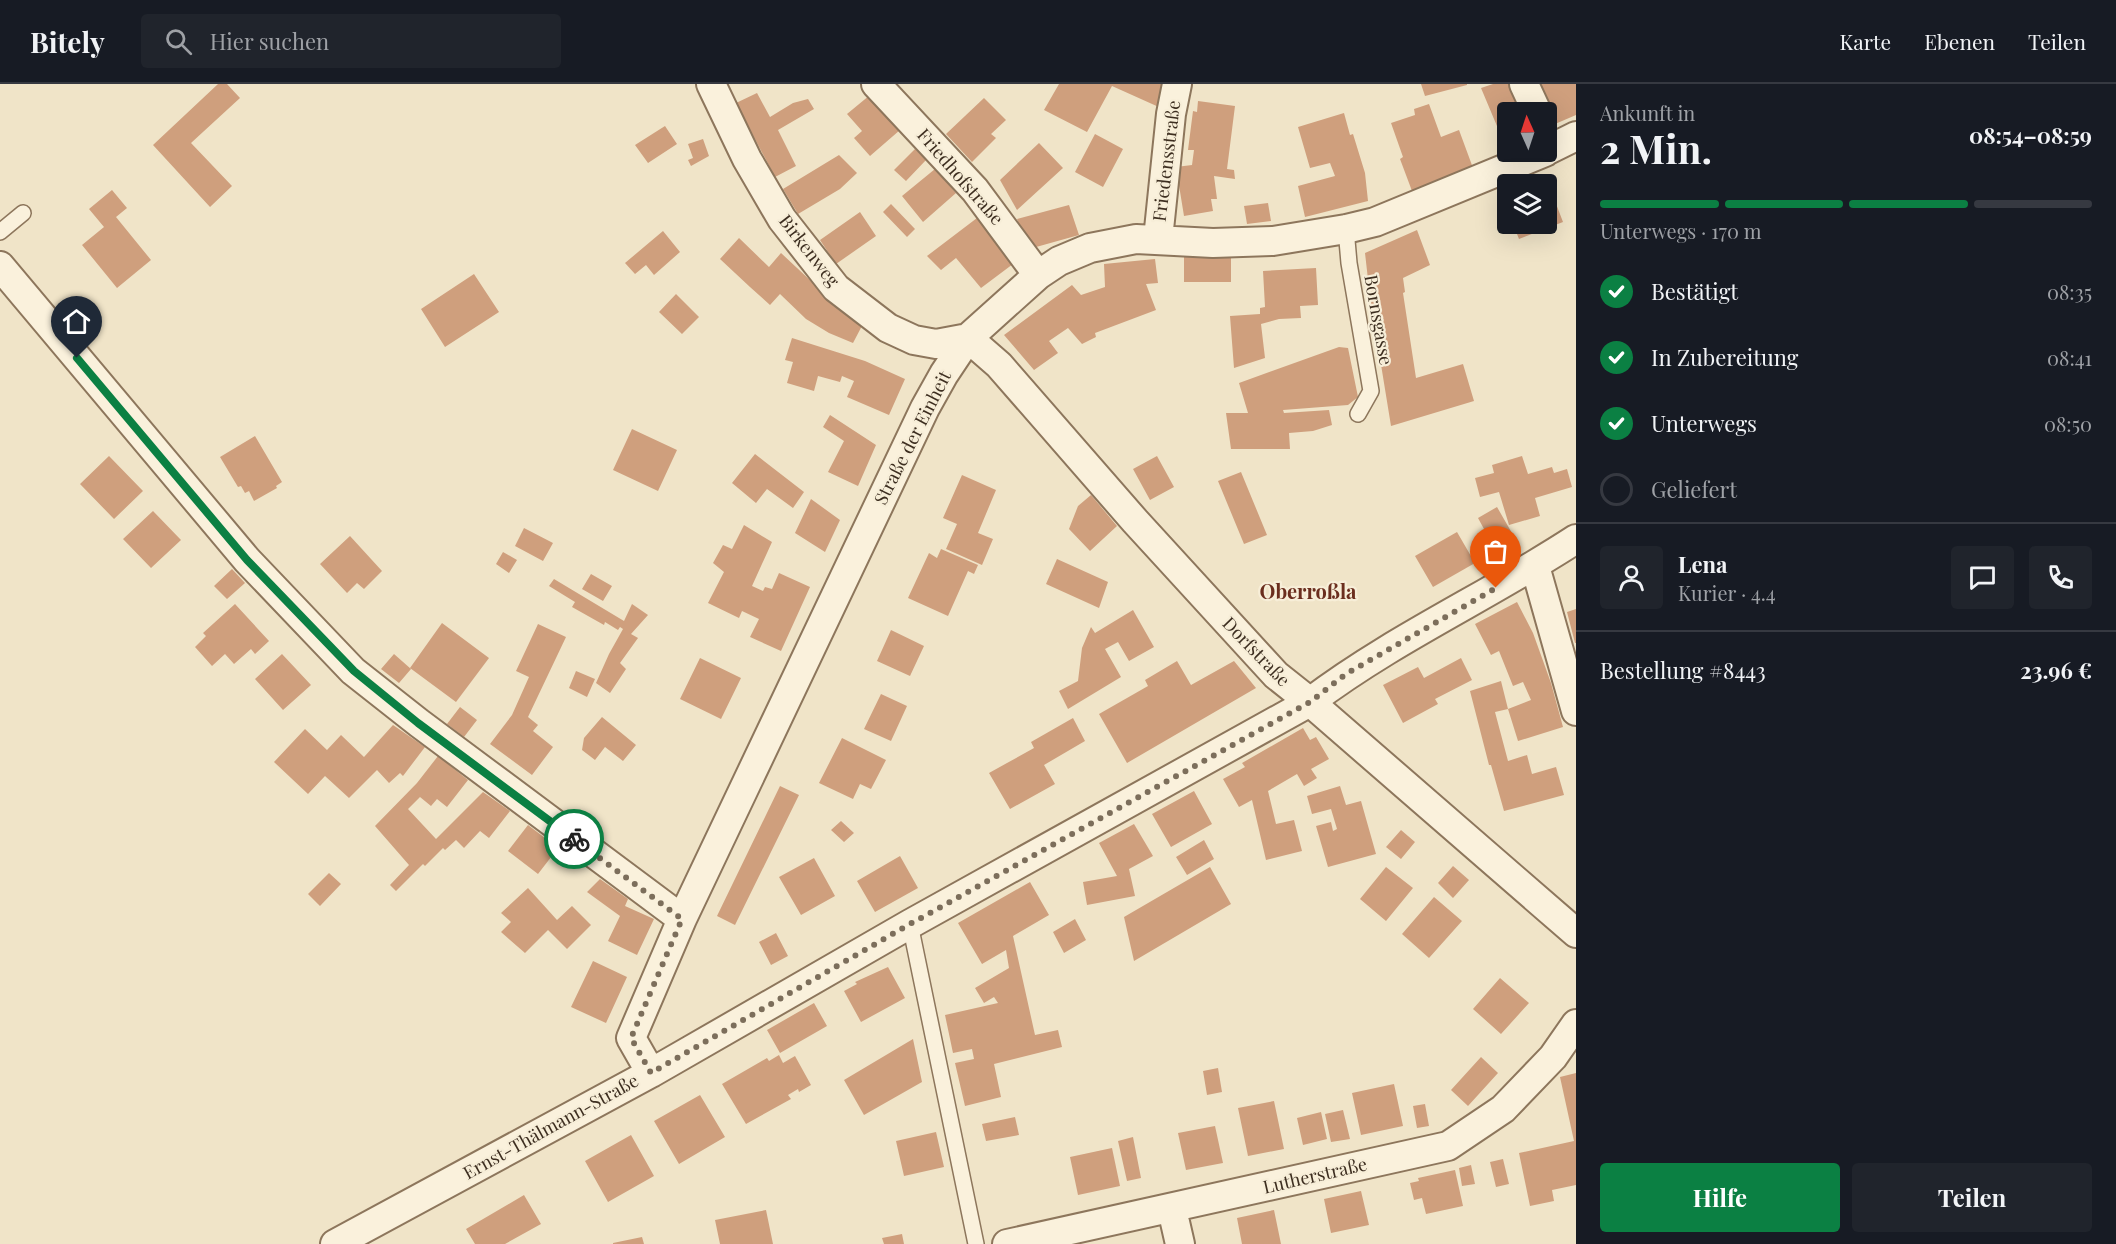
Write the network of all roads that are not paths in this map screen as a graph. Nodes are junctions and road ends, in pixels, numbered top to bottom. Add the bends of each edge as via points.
1 (711, 84) edge
2 (876, 84) edge
3 (1177, 84) edge
4 (1524, 84) edge
5 (1532, 102) edge
6 (1512, 162) edge
7 (24, 213) dead end
8 (1346, 229) junction
9 (0, 232) edge
10 (1158, 239) junction
11 (0, 266) edge
12 (1038, 275) junction
13 (968, 338) junction
14 (1358, 414) dead end
15 (1576, 539) edge
16 (1535, 566) junction
17 (1310, 702) junction
18 (1576, 711) edge
19 (682, 919) junction
20 (910, 924) junction
21 (1576, 933) edge
22 (1576, 1024) edge
23 (651, 1073) junction
24 (1172, 1209) junction
25 (334, 1244) edge
26 (976, 1244) edge
27 (1007, 1244) edge
28 (1180, 1244) edge

1 - 13 street, Birkenweg via 747,159 782,219 836,288 888,328 914,340 936,344
2 - 12 street, Friedhofstraße via 975,190
3 - 10 street, Friedensstraße
4 - 5 street
6 - 8 street, Straße der Einheit via 1386,218
7 - 9 lane
8 - 10 street, Straße der Einheit via 1273,241 1213,243
8 - 14 lane, Bornsgasse via 1371,391
10 - 12 street, Straße der Einheit via 1090,248
11 - 19 street via 247,560 354,671
12 - 13 street, Straße der Einheit
13 - 17 street, Dorfstraße via 999,365 1276,675
13 - 19 street, Straße der Einheit via 926,408
15 - 16 street, Ernst-Thälmann-Straße
16 - 17 street, Ernst-Thälmann-Straße via 1346,674
16 - 18 street
17 - 20 street, Ernst-Thälmann-Straße
17 - 21 street, Dorfstraße
19 - 23 street, Straße der Einheit via 631,1038
20 - 23 street, Ernst-Thälmann-Straße
20 - 26 lane
22 - 24 street, Lutherstraße via 1553,1057 1503,1109 1448,1146
23 - 25 street, Ernst-Thälmann-Straße
24 - 27 street, Lutherstraße
24 - 28 street

